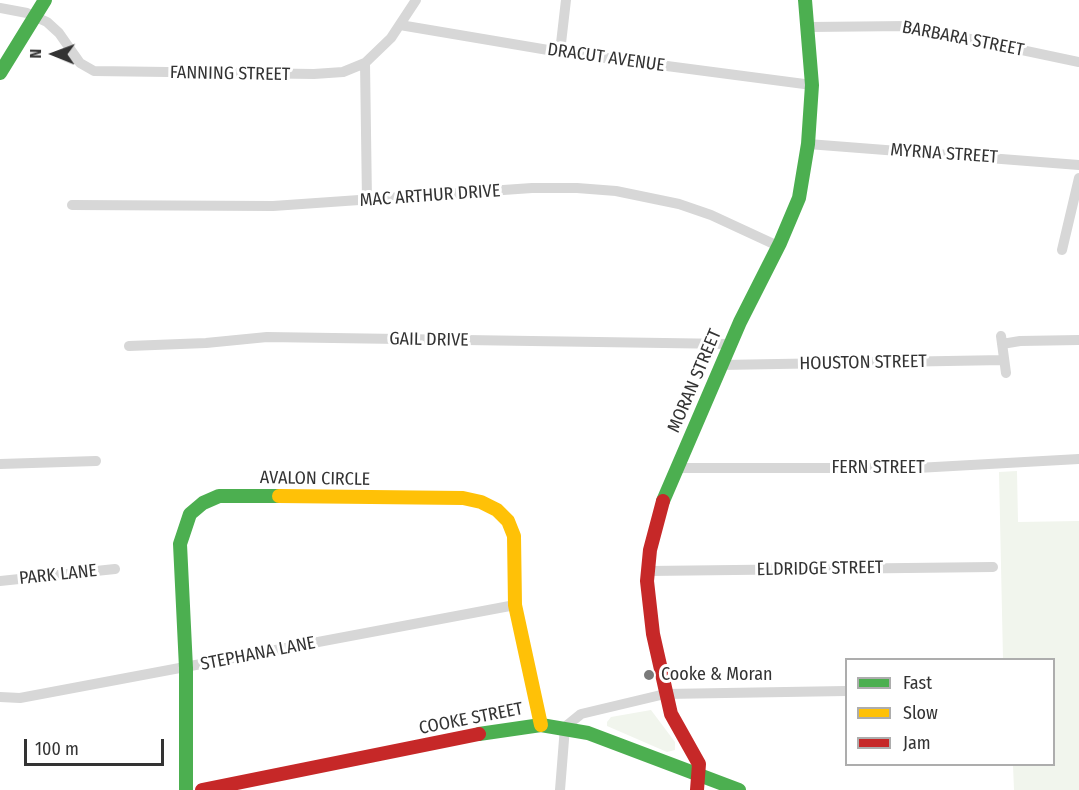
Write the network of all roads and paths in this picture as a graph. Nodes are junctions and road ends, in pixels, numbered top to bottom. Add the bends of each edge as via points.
1 (45, 0) edge
2 (416, 0) edge
3 (566, 0) edge
4 (805, 0) edge
5 (0, 8) edge
6 (35, 16) junction
7 (400, 25) junction
8 (810, 27) junction
9 (560, 52) junction
10 (1079, 62) edge
11 (365, 63) junction
12 (0, 73) edge
13 (812, 85) junction
14 (808, 144) junction
15 (1079, 165) edge
16 (1079, 178) edge
17 (367, 201) junction
18 (72, 205) dead end
19 (778, 246) junction
20 (1062, 250) dead end
21 (1079, 340) edge
22 (730, 344) junction
23 (129, 346) dead end
24 (1004, 360) junction
25 (721, 365) junction
26 (1006, 373) dead end
27 (1079, 459) edge
28 (96, 461) dead end
29 (0, 464) edge
30 (677, 468) junction
31 (993, 567) dead end
32 (115, 569) dead end
33 (648, 571) junction
34 (0, 581) edge
35 (515, 605) junction
36 (186, 668) junction
37 (845, 691) edge
38 (665, 694) junction
39 (0, 697) edge
40 (541, 725) junction
41 (565, 727) junction
42 (699, 775) junction
43 (186, 790) edge
44 (202, 790) edge
45 (560, 790) edge
46 (697, 790) edge
47 (739, 790) edge

1 - 6 street
2 - 7 street, FANNING STREET
3 - 9 street
4 - 8 street, MORAN STREET
5 - 6 street
6 - 11 street, FANNING STREET via 53,27 80,63 99,72 336,73
6 - 12 street
7 - 9 street, DRACUT AVENUE
7 - 11 street, FANNING STREET via 387,44
8 - 10 street, BARBARA STREET via 908,26
8 - 13 street, MORAN STREET
9 - 13 street, DRACUT AVENUE
11 - 17 street
13 - 14 street, MORAN STREET
14 - 15 street, MYRNA STREET
14 - 19 street, MORAN STREET via 799,198
16 - 20 street
17 - 18 street, MAC ARTHUR DRIVE via 273,206
17 - 19 street, MAC ARTHUR DRIVE via 532,188 616,191 679,204
19 - 22 street, MORAN STREET
21 - 24 street via 1002,340
22 - 23 street, GAIL DRIVE via 267,337
22 - 25 street, MORAN STREET
24 - 25 street, HOUSTON STREET
24 - 26 street
25 - 30 street, MORAN STREET
27 - 30 street, FERN STREET via 917,468
28 - 29 street
30 - 33 street, MORAN STREET via 656,522
31 - 33 street, ELDRIDGE STREET
32 - 34 street, PARK LANE
33 - 38 street, MORAN STREET via 651,624
35 - 36 street, STEPHANA LANE
35 - 36 street, AVALON CIRCLE via 514,536 508,521 481,502 463,498 219,496 202,503 190,514 180,544
35 - 40 street, AVALON CIRCLE
36 - 39 street, STEPHANA LANE via 20,698
36 - 43 street, AVALON CIRCLE
37 - 38 street
38 - 41 street via 581,714
38 - 42 street, MORAN STREET via 673,719 698,760
40 - 41 street, COOKE STREET
40 - 44 street, COOKE STREET via 503,729
41 - 42 street, COOKE STREET via 600,736
41 - 45 street
42 - 46 street
42 - 47 street, COOKE STREET

